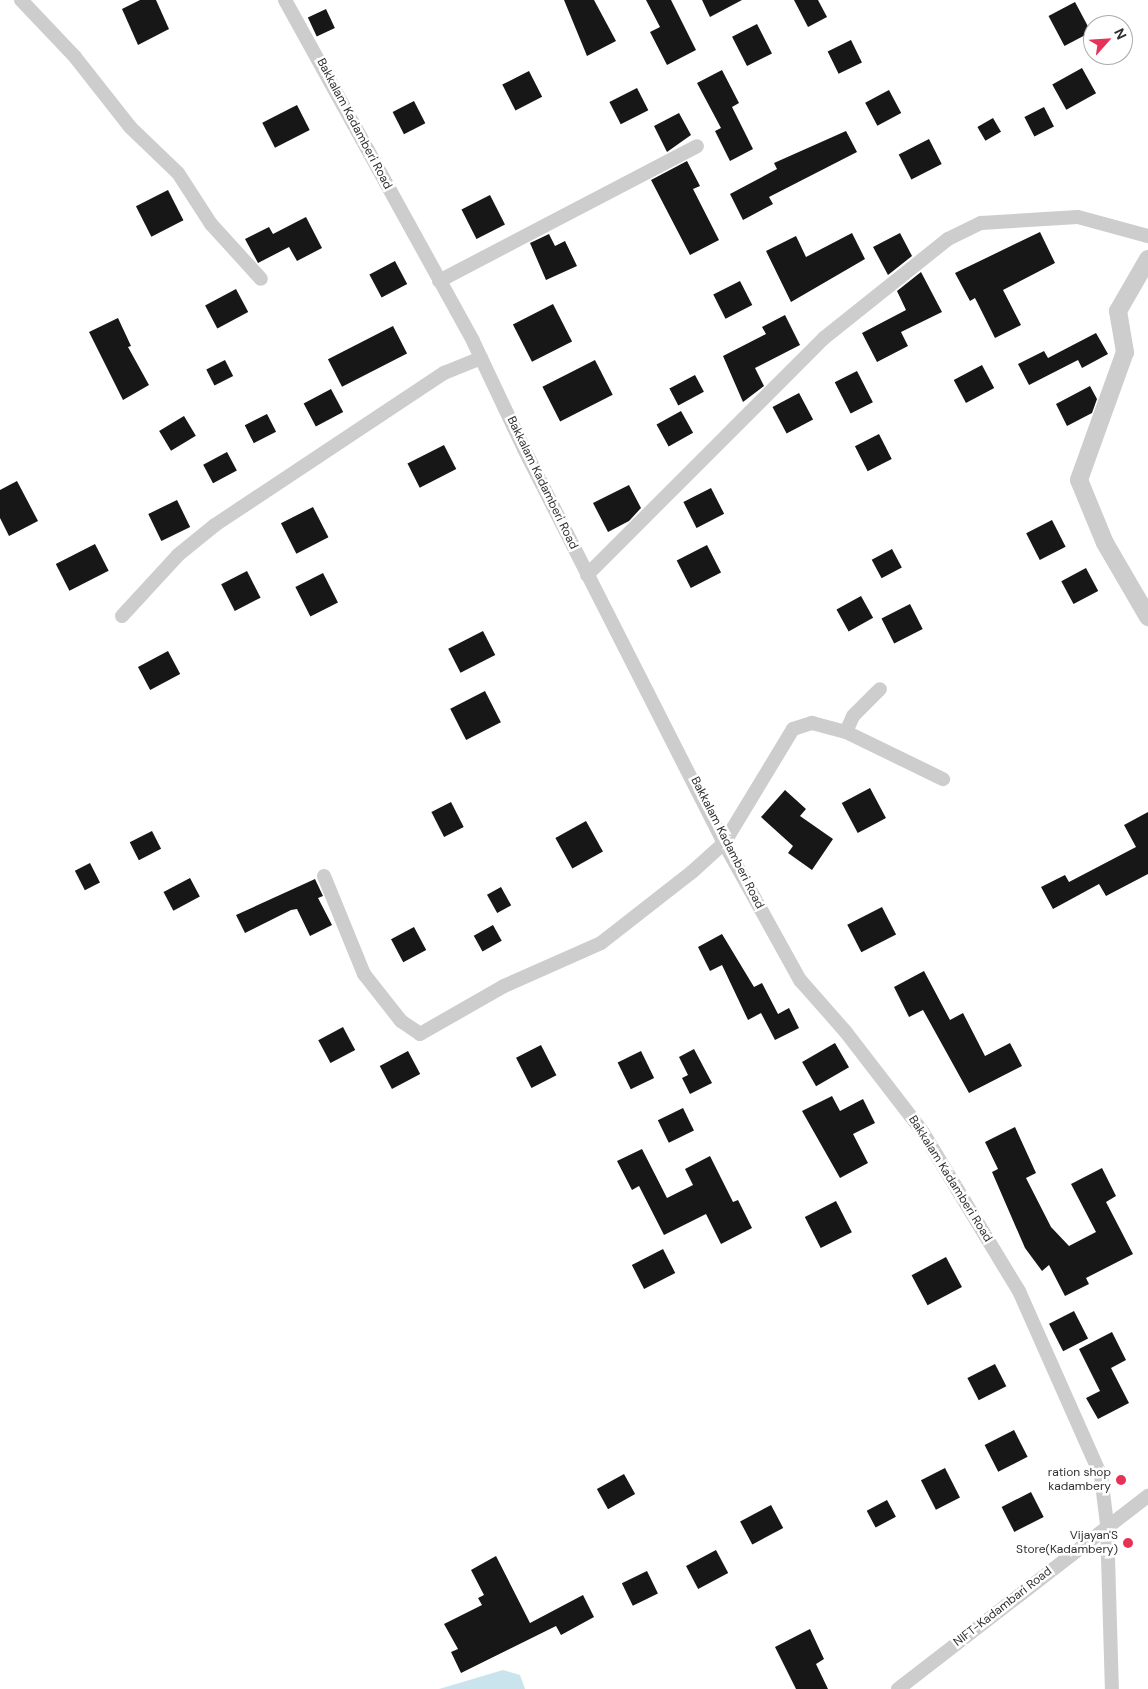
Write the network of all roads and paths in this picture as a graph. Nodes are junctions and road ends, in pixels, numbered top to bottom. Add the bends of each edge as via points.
1 (21, 0) edge
2 (286, 0) edge
3 (697, 146) dead end
4 (1148, 236) edge
5 (1148, 259) edge
6 (261, 279) dead end
7 (439, 281) junction
8 (481, 358) junction
9 (587, 575) junction
10 (122, 616) dead end
11 (1148, 617) edge
12 (880, 689) dead end
13 (846, 732) junction
14 (943, 779) dead end
15 (724, 843) junction
16 (324, 876) dead end
17 (1148, 1496) edge
18 (1107, 1524) junction
19 (898, 1689) edge
20 (1112, 1689) edge

1 - 6 street via 75,57 130,127 178,173 211,224
2 - 7 street, Bakkalam Kadamberi Road
3 - 7 street
4 - 9 street via 1078,217 981,223 948,239 824,338
5 - 11 street via 1118,311 1125,352 1079,480 1105,543
7 - 8 street, Bakkalam Kadamberi Road
8 - 9 street, Bakkalam Kadamberi Road
8 - 10 street via 444,373 215,525 178,556
9 - 15 street, Bakkalam Kadamberi Road
12 - 13 street via 854,716
13 - 14 street
13 - 15 street via 812,722 793,729
15 - 16 street via 601,943 504,986 420,1034 401,1021 364,974
15 - 18 street, Bakkalam Kadamberi Road via 800,980 845,1030 922,1131 1019,1291 1101,1476
17 - 18 street, NIFT-Kadambari Road
18 - 19 street, NIFT-Kadambari Road
18 - 20 street, Bakkalam Kadamberi Road

